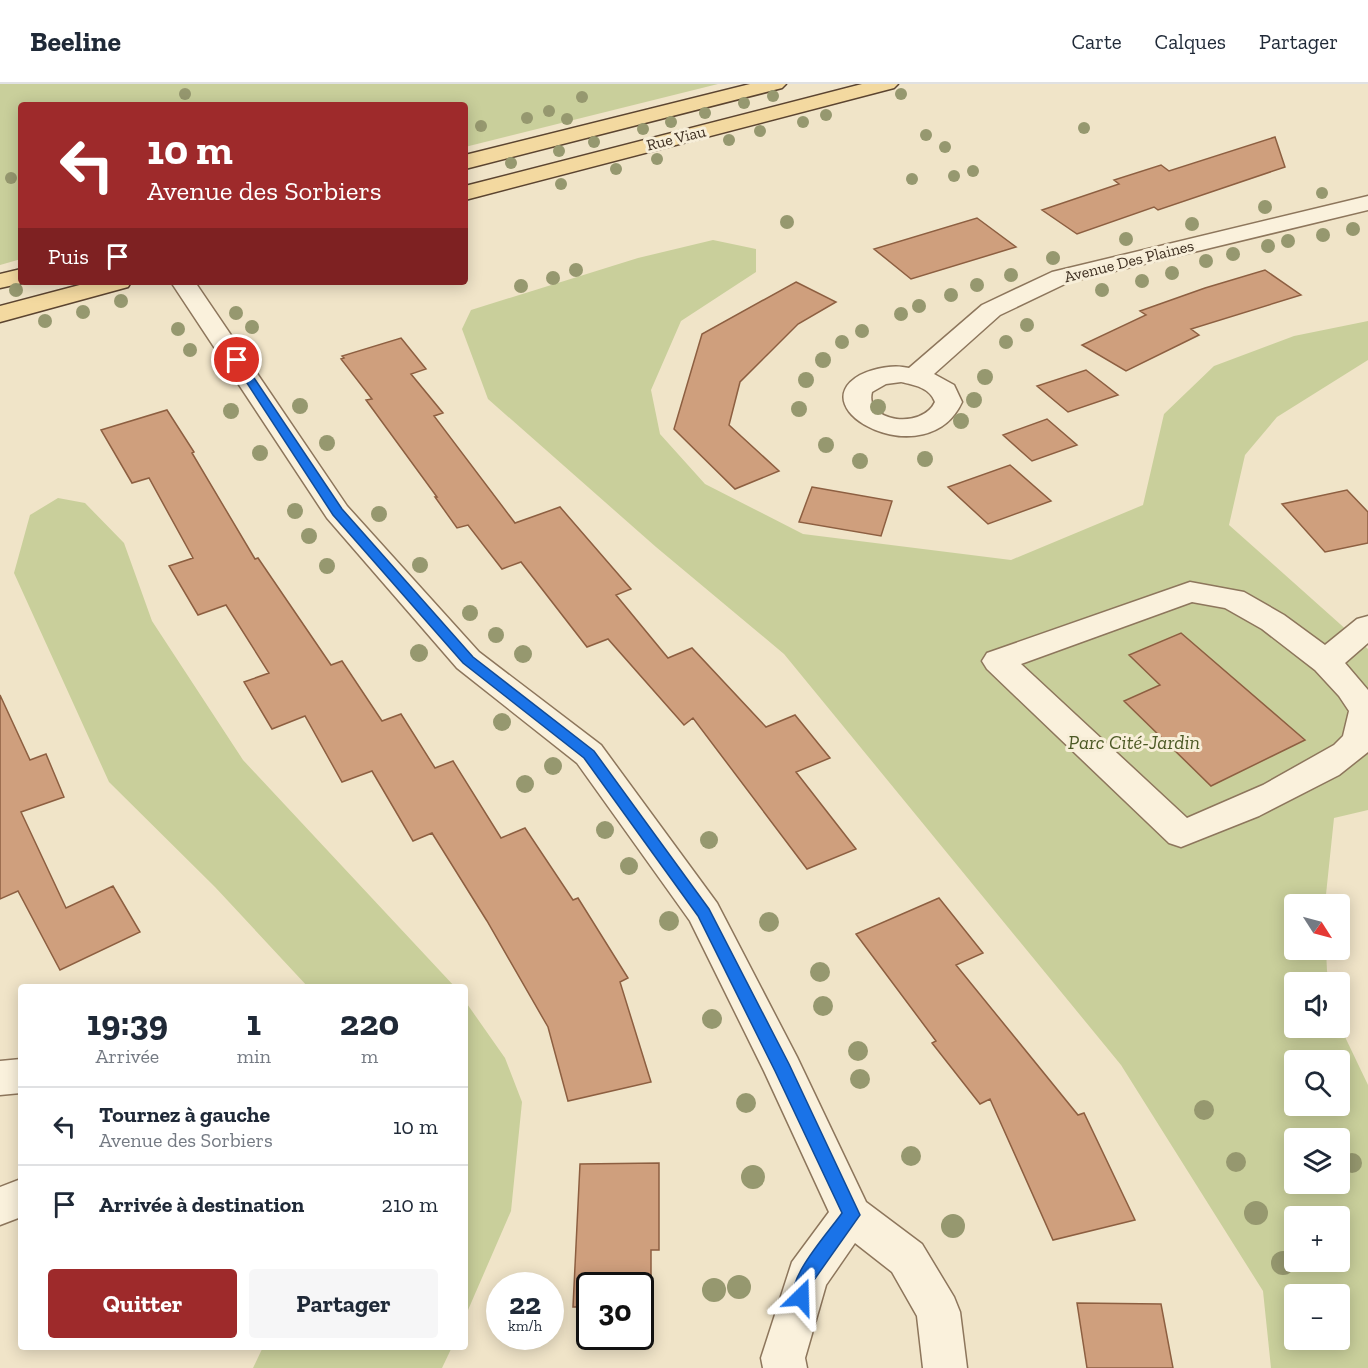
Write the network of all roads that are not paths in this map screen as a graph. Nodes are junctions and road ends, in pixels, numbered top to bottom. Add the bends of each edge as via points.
1 (775, 84) edge
2 (887, 84) edge
3 (468, 161) edge
4 (468, 192) edge
5 (1368, 203) edge
6 (18, 277) edge
7 (0, 281) edge
8 (108, 285) edge
9 (185, 285) edge
10 (0, 314) edge
11 (916, 376) dead end
12 (1368, 626) edge
13 (1326, 662) junction
14 (18, 1076) edge
15 (0, 1078) edge
16 (18, 1199) edge
17 (0, 1206) edge
18 (852, 1215) junction
19 (785, 1368) edge
20 (945, 1368) edge

1 - 3 main road, Rue Viau
2 - 4 main road, Rue Viau
5 - 11 street, Avenue Des Plaines via 1060,277 991,310
6 - 7 main road
8 - 10 main road
9 - 18 street via 337,512 468,660 589,754 704,913
12 - 13 street
13 - 13 street via 1365,711 1357,742 1337,761 1212,824 1182,834 998,661 1190,592 1233,598
14 - 15 street
16 - 17 street
18 - 19 street via 807,1276 783,1359
18 - 20 street via 907,1258 938,1312

